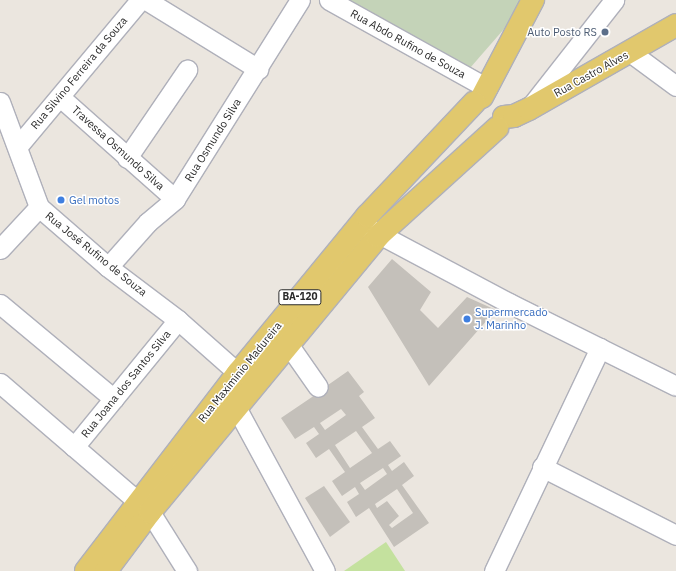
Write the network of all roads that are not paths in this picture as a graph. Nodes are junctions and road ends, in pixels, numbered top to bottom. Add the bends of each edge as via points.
1 (140, 0) edge
2 (146, 0) edge
3 (300, 0) edge
4 (330, 0) edge
5 (533, 0) edge
6 (614, 0) edge
7 (676, 25) edge
8 (630, 52) junction
9 (258, 69) junction
10 (187, 70) dead end
11 (676, 86) edge
12 (481, 96) junction
13 (60, 97) junction
14 (0, 102) edge
15 (529, 109) junction
16 (500, 123) junction
17 (18, 146) junction
18 (127, 158) junction
19 (175, 199) junction
20 (39, 207) junction
21 (370, 230) junction
22 (0, 249) edge
23 (108, 267) junction
24 (0, 304) edge
25 (178, 320) junction
26 (288, 344) junction
27 (600, 348) junction
28 (238, 373) junction
29 (0, 383) edge
30 (676, 386) edge
31 (318, 387) dead end
32 (114, 399) junction
33 (237, 409) junction
34 (74, 447) junction
35 (542, 467) junction
36 (145, 507) junction
37 (676, 535) edge
38 (86, 571) edge
39 (106, 571) edge
40 (187, 571) edge
41 (325, 571) edge
42 (494, 571) edge

1 - 13 street, Rua Silvino Ferreira da Souza
2 - 9 street
3 - 9 street, Rua Osmundo Silva
4 - 12 street, Rua Abdo Rufino de Souza
5 - 12 main road, Rua Maximinio Madureira
6 - 15 street
7 - 8 main road, Rua Castro Alves
8 - 11 street
8 - 15 main road, Rua Castro Alves
9 - 19 street, Rua Osmundo Silva
10 - 18 street
12 - 16 main road via 499,101 504,108
12 - 16 main road via 470,114 474,125 485,131
12 - 21 main road, Rua Maximinio Madureira / BA-120
13 - 17 street, Rua Silvino Ferreira da Souza
13 - 18 street, Travessa Osmundo Silva
14 - 17 street, Rua José Rufino de Souza
15 - 16 main road, Rua Castro Alves
16 - 21 main road, Rua Maximinio Madureira
17 - 20 street, Rua José Rufino de Souza
18 - 19 street, Travessa Osmundo Silva
19 - 23 street, Rua Osmundo Silva via 148,222
20 - 22 street
20 - 23 street, Rua José Rufino de Souza
21 - 26 main road, Rua Maximinio Madureira
21 - 27 street
21 - 28 main road, Rua Maximinio Madureira / BA-120
23 - 25 street, Rua José Rufino de Souza
24 - 32 street
25 - 28 street, Rua José Rufino de Souza
25 - 32 street, Rua Joana dos Santos Silva
26 - 31 street
26 - 33 main road, Rua Maximinio Madureira
27 - 30 street
27 - 35 street
28 - 36 main road, Rua Maximinio Madureira / BA-120
29 - 34 street
32 - 34 street, Rua Joana dos Santos Silva
33 - 36 main road, Rua Maximinio Madureira
33 - 41 street
34 - 36 street
35 - 37 street
35 - 42 street
36 - 38 main road, Rua Maximinio Madureira / BA-120
36 - 39 main road, Rua Maximinio Madureira
36 - 40 street

